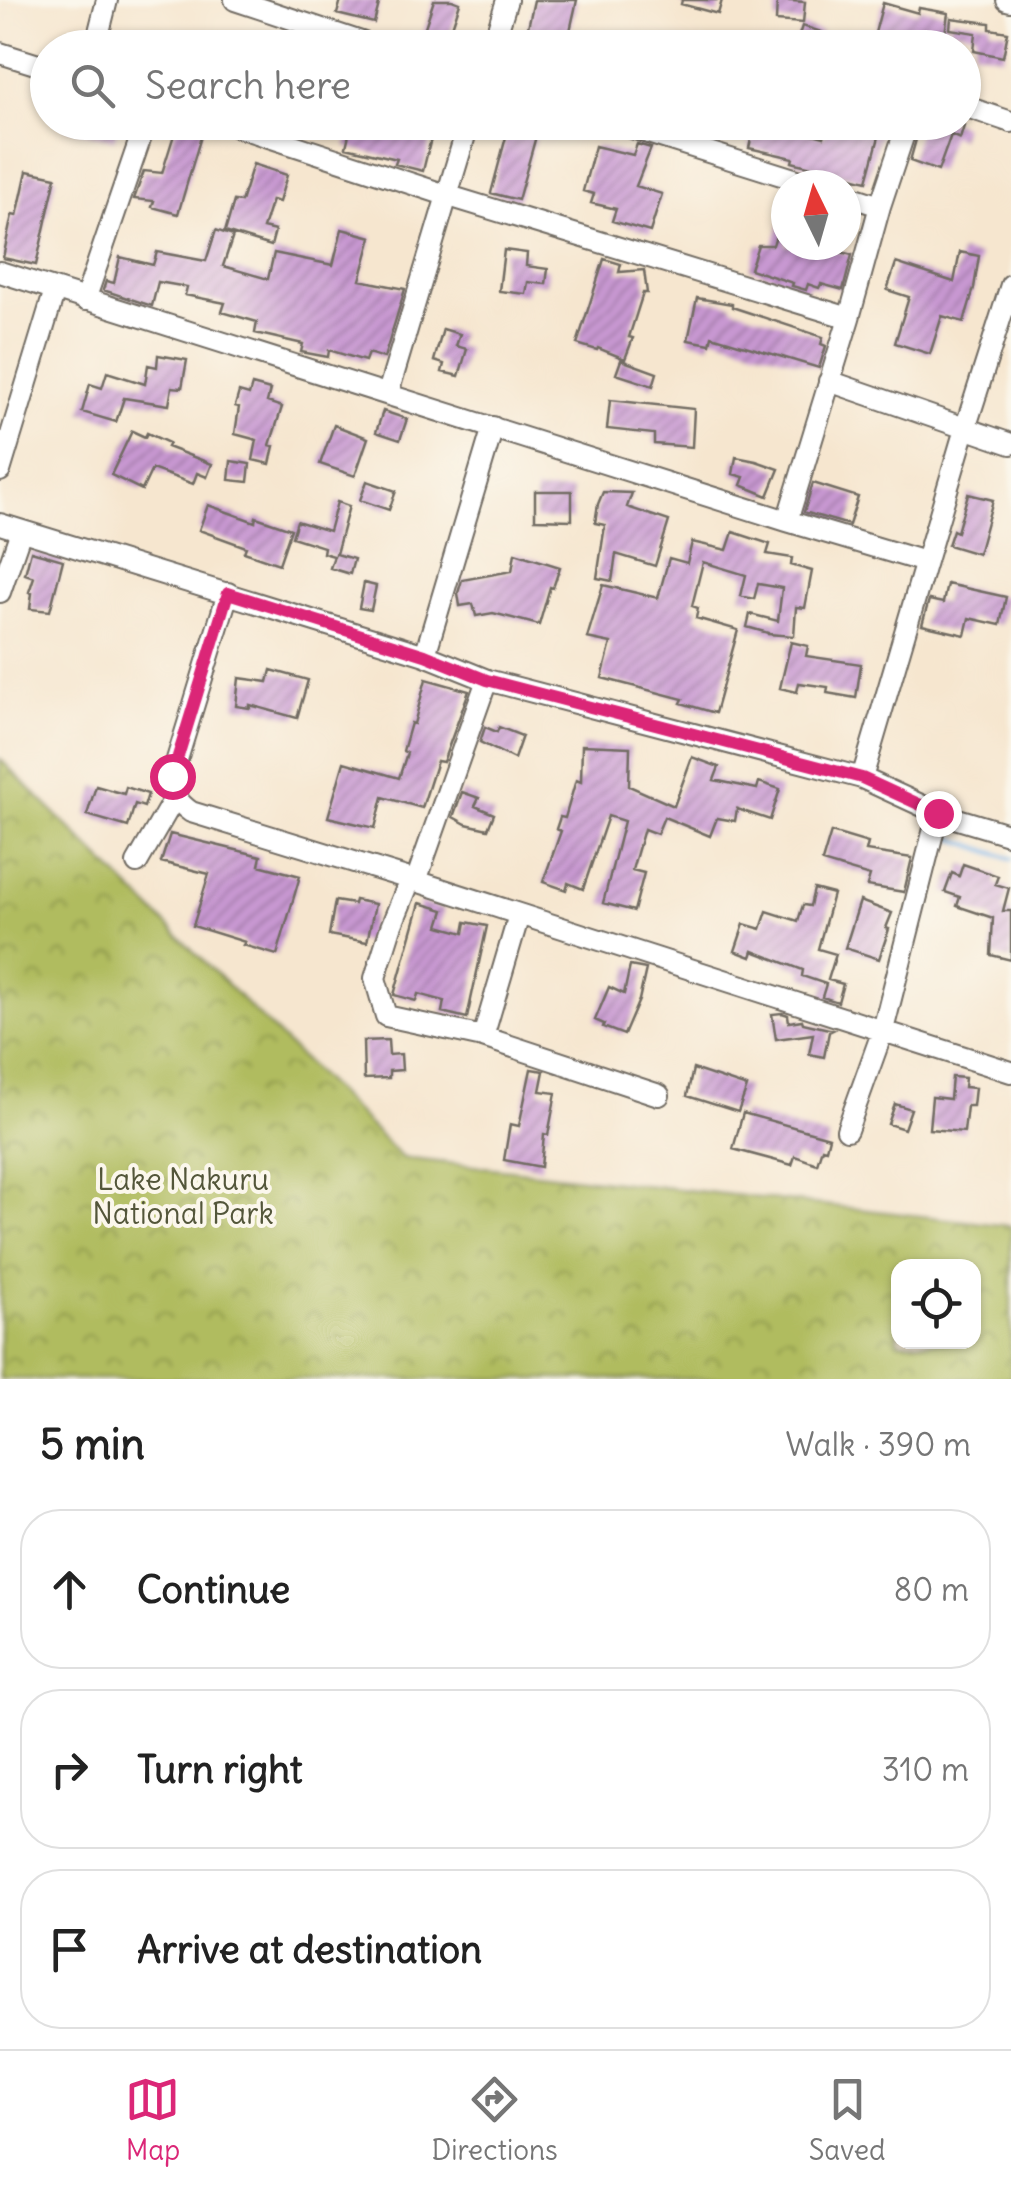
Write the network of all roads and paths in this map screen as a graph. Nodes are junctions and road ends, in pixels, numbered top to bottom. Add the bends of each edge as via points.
1 (107, 0) edge
2 (236, 0) edge
3 (507, 0) edge
4 (99, 30) edge
5 (325, 30) edge
6 (498, 30) edge
7 (0, 53) edge
8 (30, 62) edge
9 (981, 112) edge
10 (1011, 122) edge
11 (140, 140) edge
12 (278, 140) edge
13 (464, 140) edge
14 (670, 140) edge
15 (902, 140) edge
16 (771, 172) edge
17 (448, 196) junction
18 (861, 200) edge
19 (880, 206) junction
20 (0, 272) edge
21 (55, 290) junction
22 (1009, 297) edge
23 (85, 300) junction
24 (849, 318) junction
25 (829, 381) junction
26 (388, 393) junction
27 (493, 426) junction
28 (965, 428) junction
29 (1011, 444) edge
30 (0, 471) edge
31 (787, 521) junction
32 (10, 528) edge
33 (924, 562) junction
34 (0, 592) edge
35 (228, 593) junction
36 (425, 655) junction
37 (487, 680) junction
38 (862, 778) junction
39 (175, 797) junction
40 (938, 813) junction
41 (1011, 835) edge
42 (138, 863) dead end
43 (412, 881) junction
44 (519, 915) junction
45 (883, 1030) junction
46 (482, 1037) junction
47 (1011, 1072) edge
48 (659, 1095) dead end
49 (847, 1130) dead end

1 - 4 street
2 - 5 street
3 - 6 street
7 - 8 street
9 - 10 street
11 - 23 street
12 - 17 street
13 - 17 street
14 - 16 street
15 - 19 street
17 - 24 street
17 - 26 street
18 - 19 street
19 - 24 street
20 - 21 street
21 - 23 street
21 - 30 street
22 - 28 street
23 - 26 street
24 - 25 street
25 - 28 street
25 - 31 street
26 - 27 street
27 - 31 street
27 - 36 street
28 - 29 street
28 - 33 street
31 - 33 street
32 - 34 street
32 - 35 street
33 - 38 street
35 - 36 street
35 - 39 street via 172,776
36 - 37 street
37 - 38 street
37 - 43 street
38 - 40 street
39 - 42 street
39 - 43 street via 192,812
40 - 41 street
40 - 45 street
43 - 44 street
43 - 46 street via 374,978 386,1016
44 - 45 street
44 - 46 street
45 - 47 street
45 - 49 street
46 - 48 street

